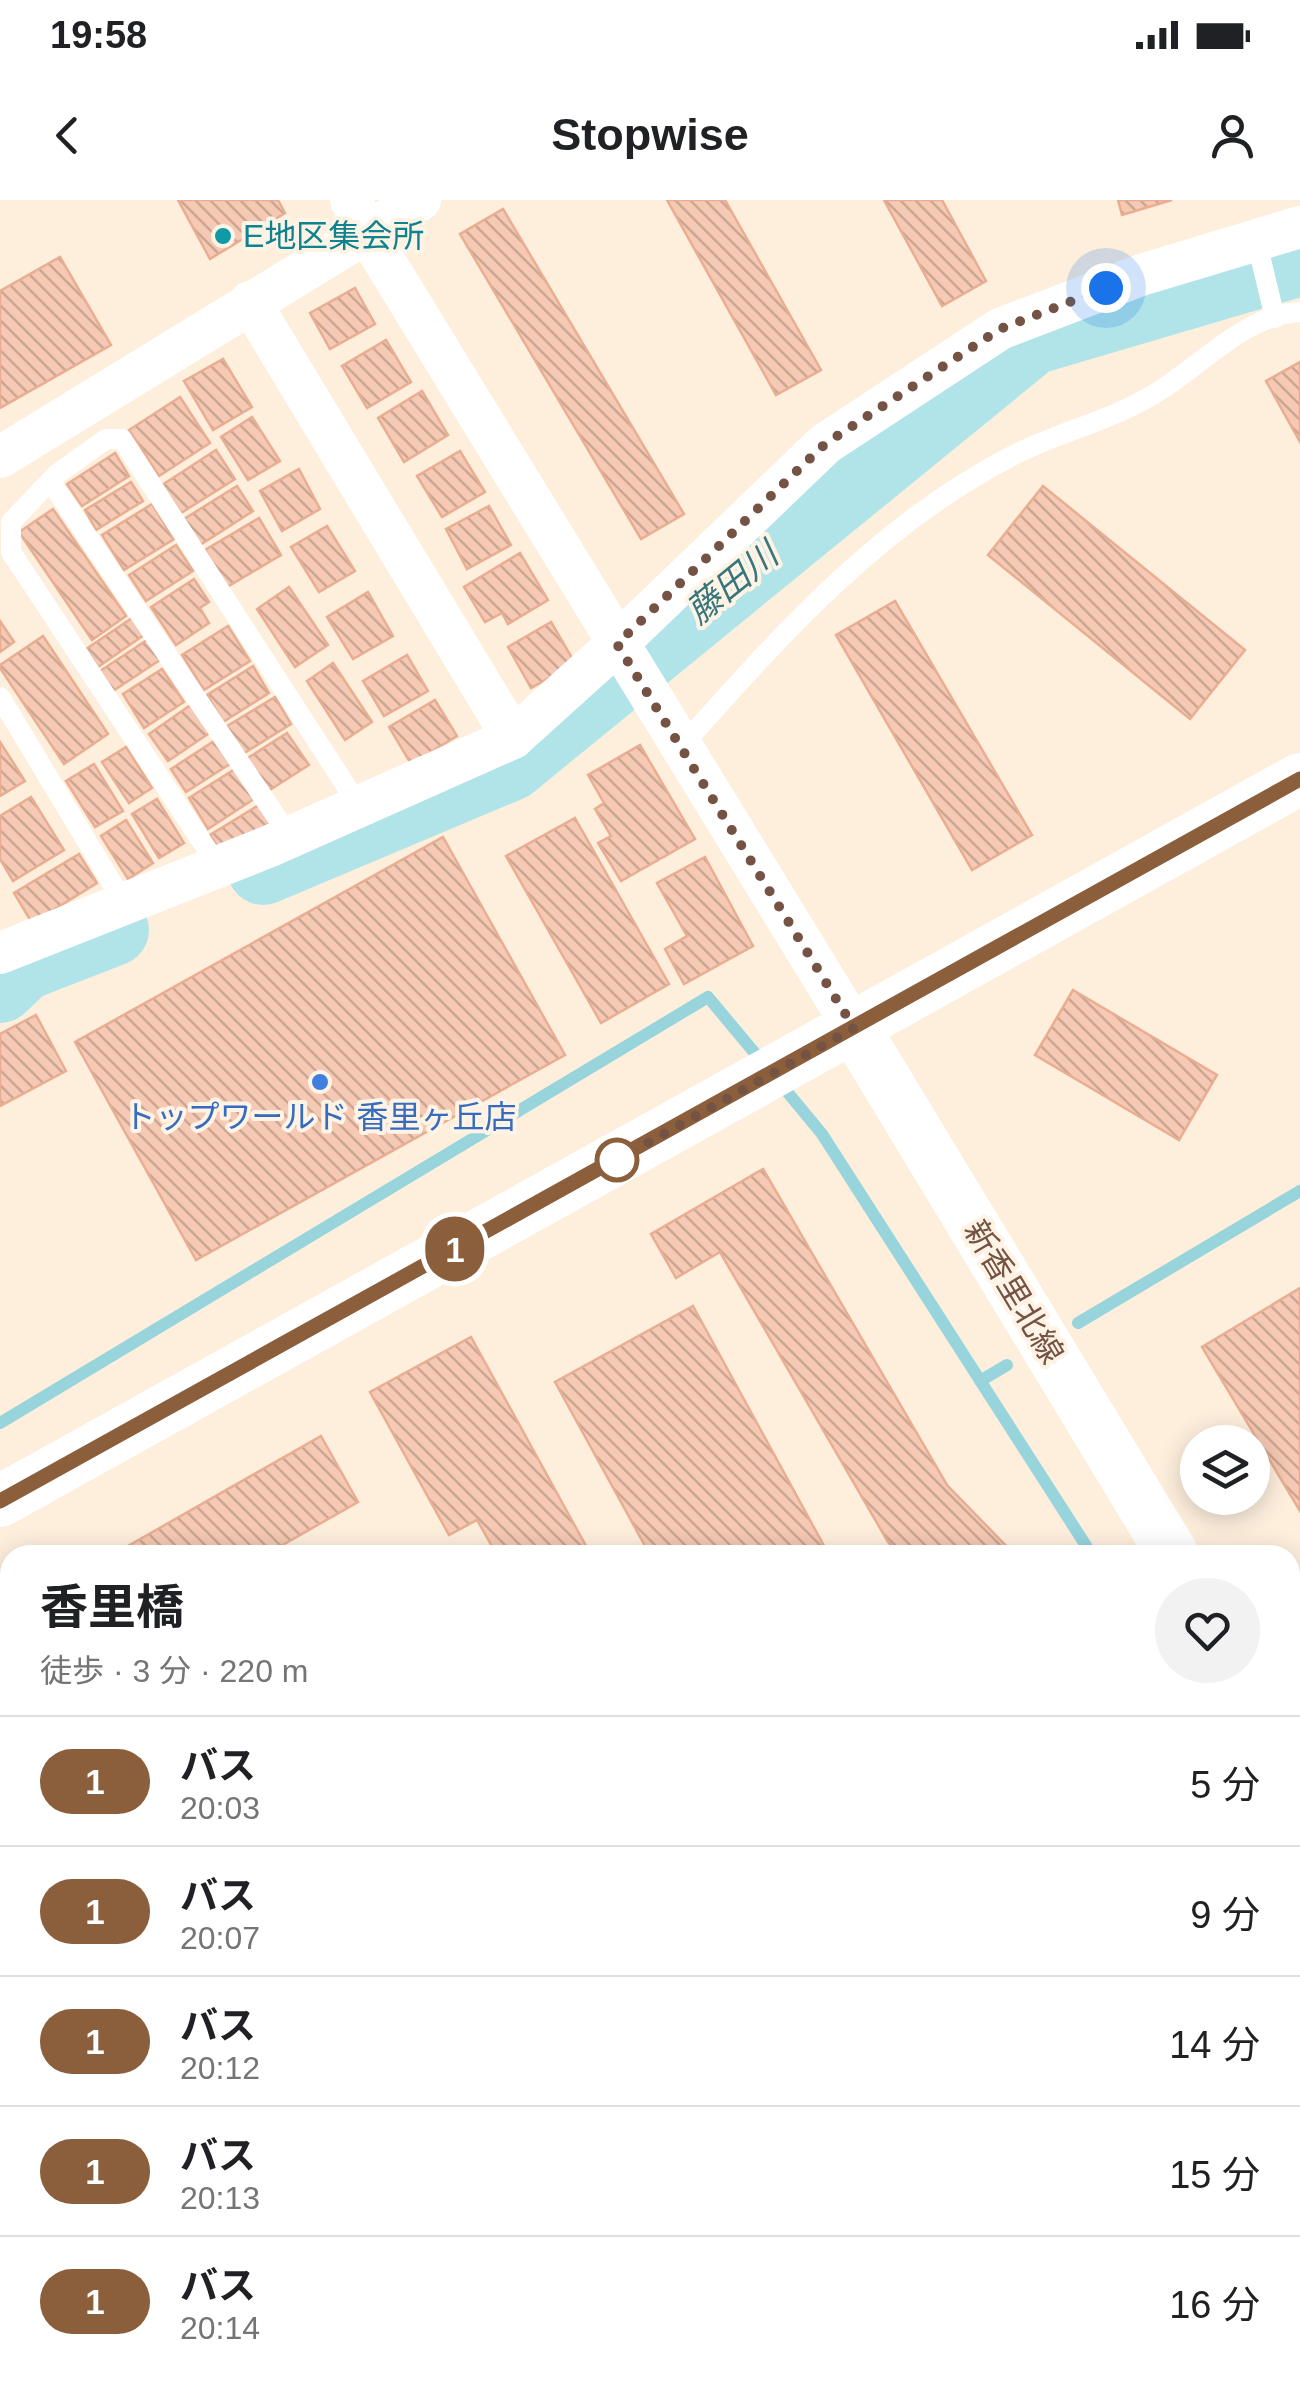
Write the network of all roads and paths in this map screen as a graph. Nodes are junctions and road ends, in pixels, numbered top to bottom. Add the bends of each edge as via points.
1 (420, 200) edge
2 (358, 215) edge
3 (1274, 225) edge
4 (250, 302) junction
5 (1300, 312) edge
6 (1275, 318) junction
7 (0, 457) edge
8 (50, 481) junction
9 (617, 644) junction
10 (0, 697) edge
11 (512, 738) junction
12 (681, 747) junction
13 (1300, 779) edge
14 (359, 806) junction
15 (290, 837) junction
16 (218, 866) junction
17 (124, 903) junction
18 (0, 954) edge
19 (854, 1028) junction
20 (0, 1501) edge
21 (1167, 1545) edge

1 - 2 street
2 - 4 street
2 - 9 street
3 - 6 lane
3 - 9 street via 1000,329 825,444
4 - 7 street
4 - 11 street
5 - 6 lane
6 - 12 lane via 1161,391 1012,456 955,489 871,550 802,614
8 - 14 lane via 106,438 122,439
8 - 15 lane
8 - 16 lane via 11,522 12,552
9 - 11 street
9 - 12 street
10 - 17 lane
11 - 14 street
12 - 19 street
13 - 19 street
14 - 15 street
15 - 16 street
16 - 17 street
17 - 18 street
19 - 20 street
19 - 21 street, 新香里北線

